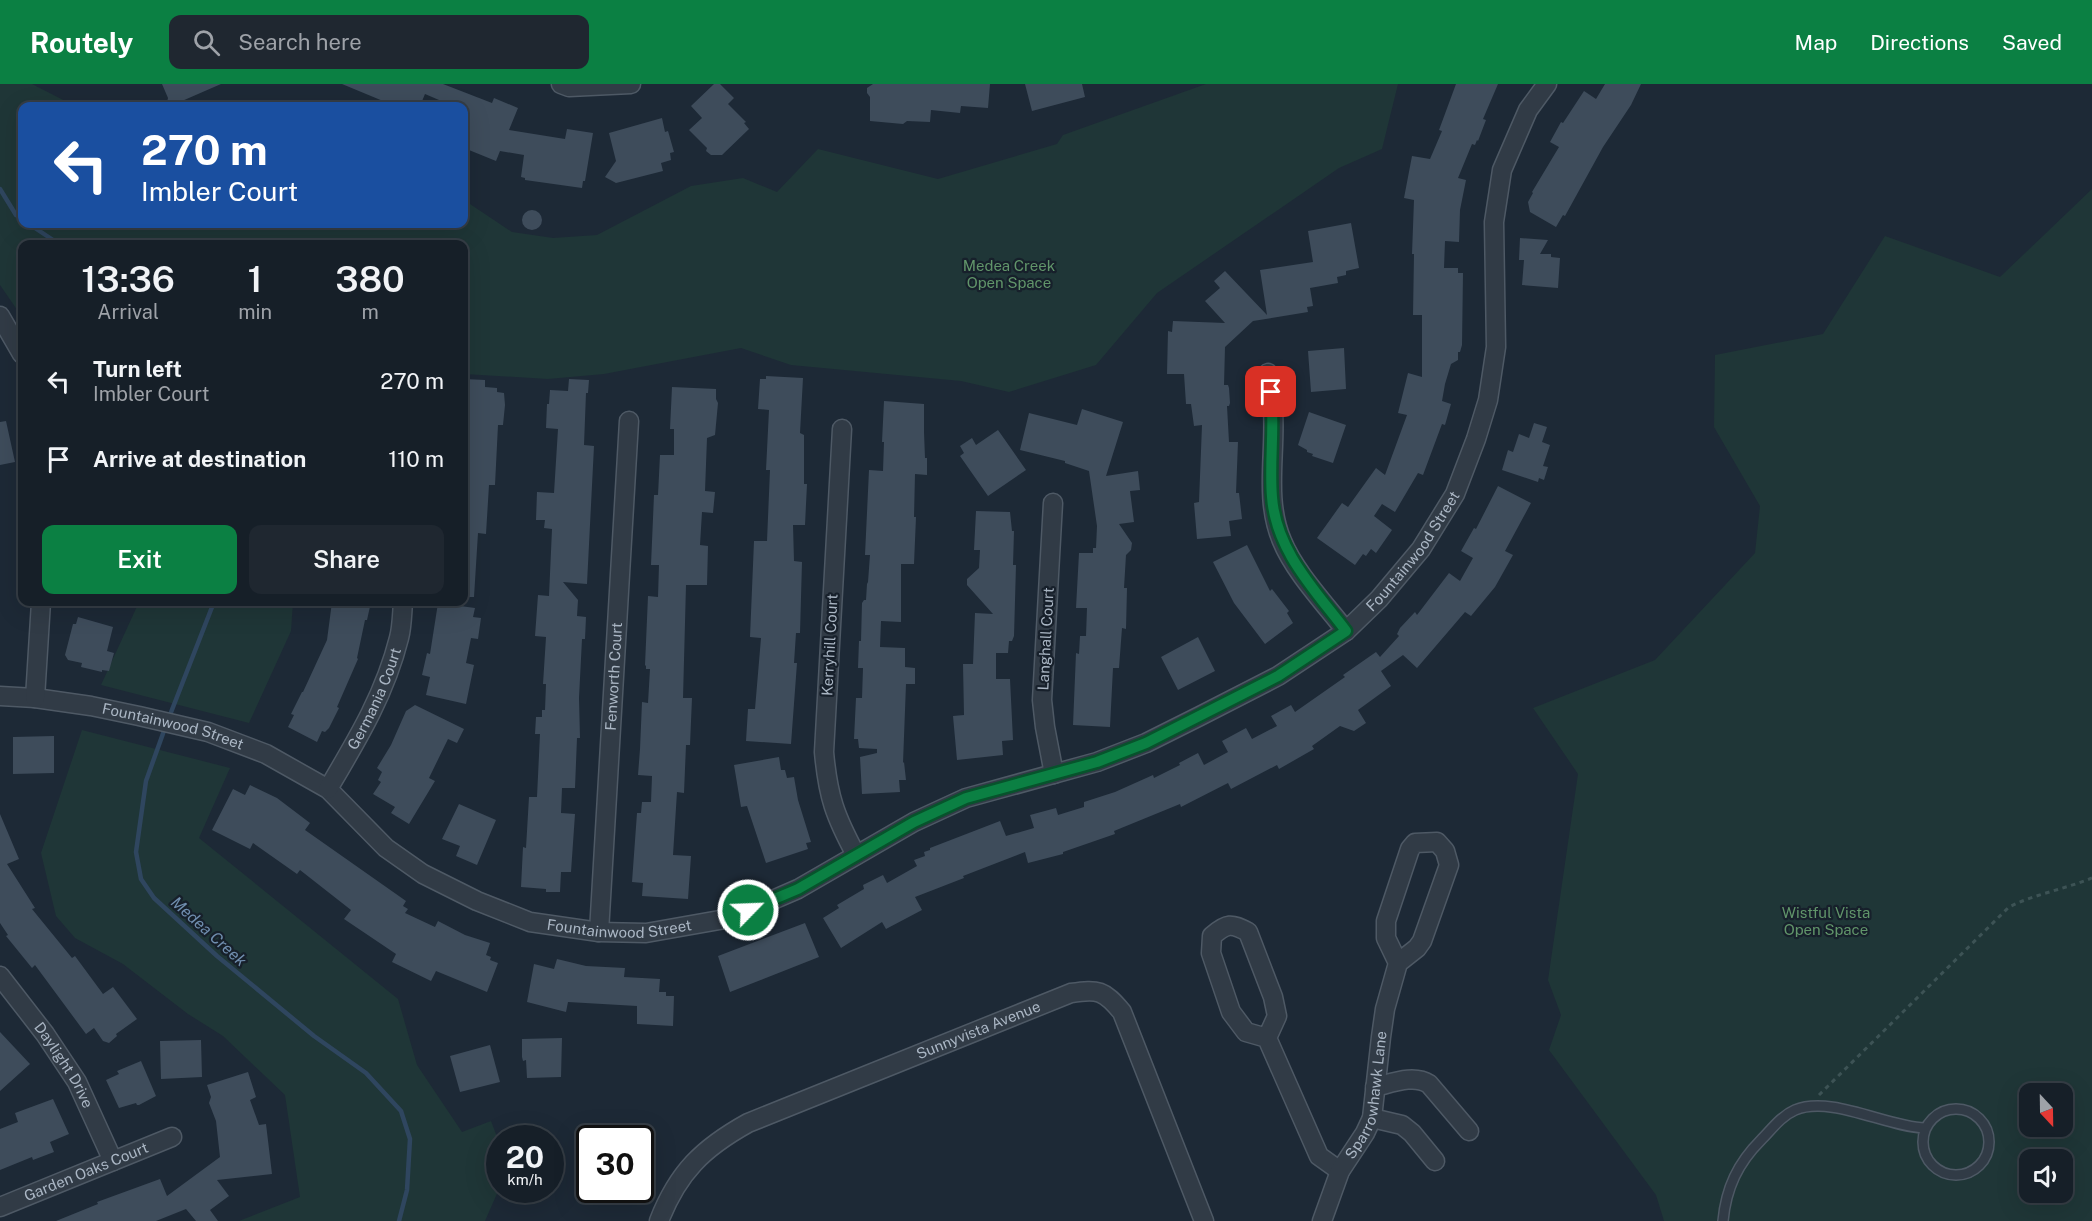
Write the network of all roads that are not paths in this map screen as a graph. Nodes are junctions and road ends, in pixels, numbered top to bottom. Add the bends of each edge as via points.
1 (561, 84) edge
2 (631, 84) edge
3 (1547, 84) edge
4 (0, 316) edge
5 (18, 347) edge
6 (1268, 373) dead end
7 (629, 421) dead end
8 (842, 429) dead end
9 (1053, 503) dead end
10 (41, 606) edge
11 (403, 606) edge
12 (1346, 631) junction
13 (0, 696) edge
14 (34, 698) junction
15 (1054, 774) junction
16 (328, 789) junction
17 (856, 855) junction
18 (599, 932) junction
19 (1398, 963) junction
20 (0, 976) edge
21 (1267, 1038) junction
22 (1375, 1087) junction
23 (1372, 1118) junction
24 (1925, 1128) junction
25 (1469, 1131) dead end
26 (172, 1137) dead end
27 (113, 1161) junction
28 (1436, 1161) dead end
29 (1341, 1171) junction
30 (0, 1207) edge
31 (659, 1221) edge
32 (1204, 1221) edge
33 (1322, 1221) edge
34 (1724, 1221) edge

1 - 2 street
3 - 12 street, Fountainwood Street via 1528,110 1502,170 1494,222 1496,347 1488,400 1476,439 1455,494 1421,549
4 - 5 street
6 - 12 street via 1273,410 1271,496 1275,521 1292,560
7 - 18 street, Fenworth Court
8 - 17 street, Kerryhill Court via 824,752 831,804
9 - 15 street, Langhall Court via 1042,700
10 - 14 street
11 - 16 street, Germania Court via 400,636 384,687 365,728
12 - 15 street, Fountainwood Street via 1278,676 1200,717 1146,743
13 - 14 street, Fountainwood Street
14 - 16 street, Fountainwood Street via 91,706 208,732 266,754
15 - 17 street, Fountainwood Street via 966,798
16 - 18 street, Fountainwood Street via 386,848 423,874 530,922
17 - 18 street, Fountainwood Street via 798,889 731,918 646,933
19 - 19 street via 1422,941 1449,865 1437,842 1415,843 1410,849 1386,921 1386,938
19 - 22 street, Sparrowhawk Lane via 1385,1009
20 - 27 street, Daylight Drive via 77,1082
21 - 21 street via 1246,1032 1231,1012 1211,953 1212,936 1223,926 1235,925 1248,932 1277,1016
21 - 29 street via 1319,1156
22 - 23 street, Sparrowhawk Lane
22 - 25 street via 1423,1080
23 - 28 street via 1402,1125
23 - 29 street, Sparrowhawk Lane
24 - 24 lane via 1940,1112 1961,1109 1972,1113 1987,1129 1988,1151 1983,1161 1966,1174 1944,1173 1927,1160 1922,1139
24 - 34 lane via 1908,1128 1848,1110 1807,1106 1794,1110 1747,1154 1736,1170
26 - 27 street, Garden Oaks Court
27 - 30 street, Garden Oaks Court
29 - 33 street, Sparrowhawk Lane
31 - 32 street, Sunnyvista Avenue via 686,1170 717,1140 748,1123 1071,993 1091,990 1109,997 1122,1012

